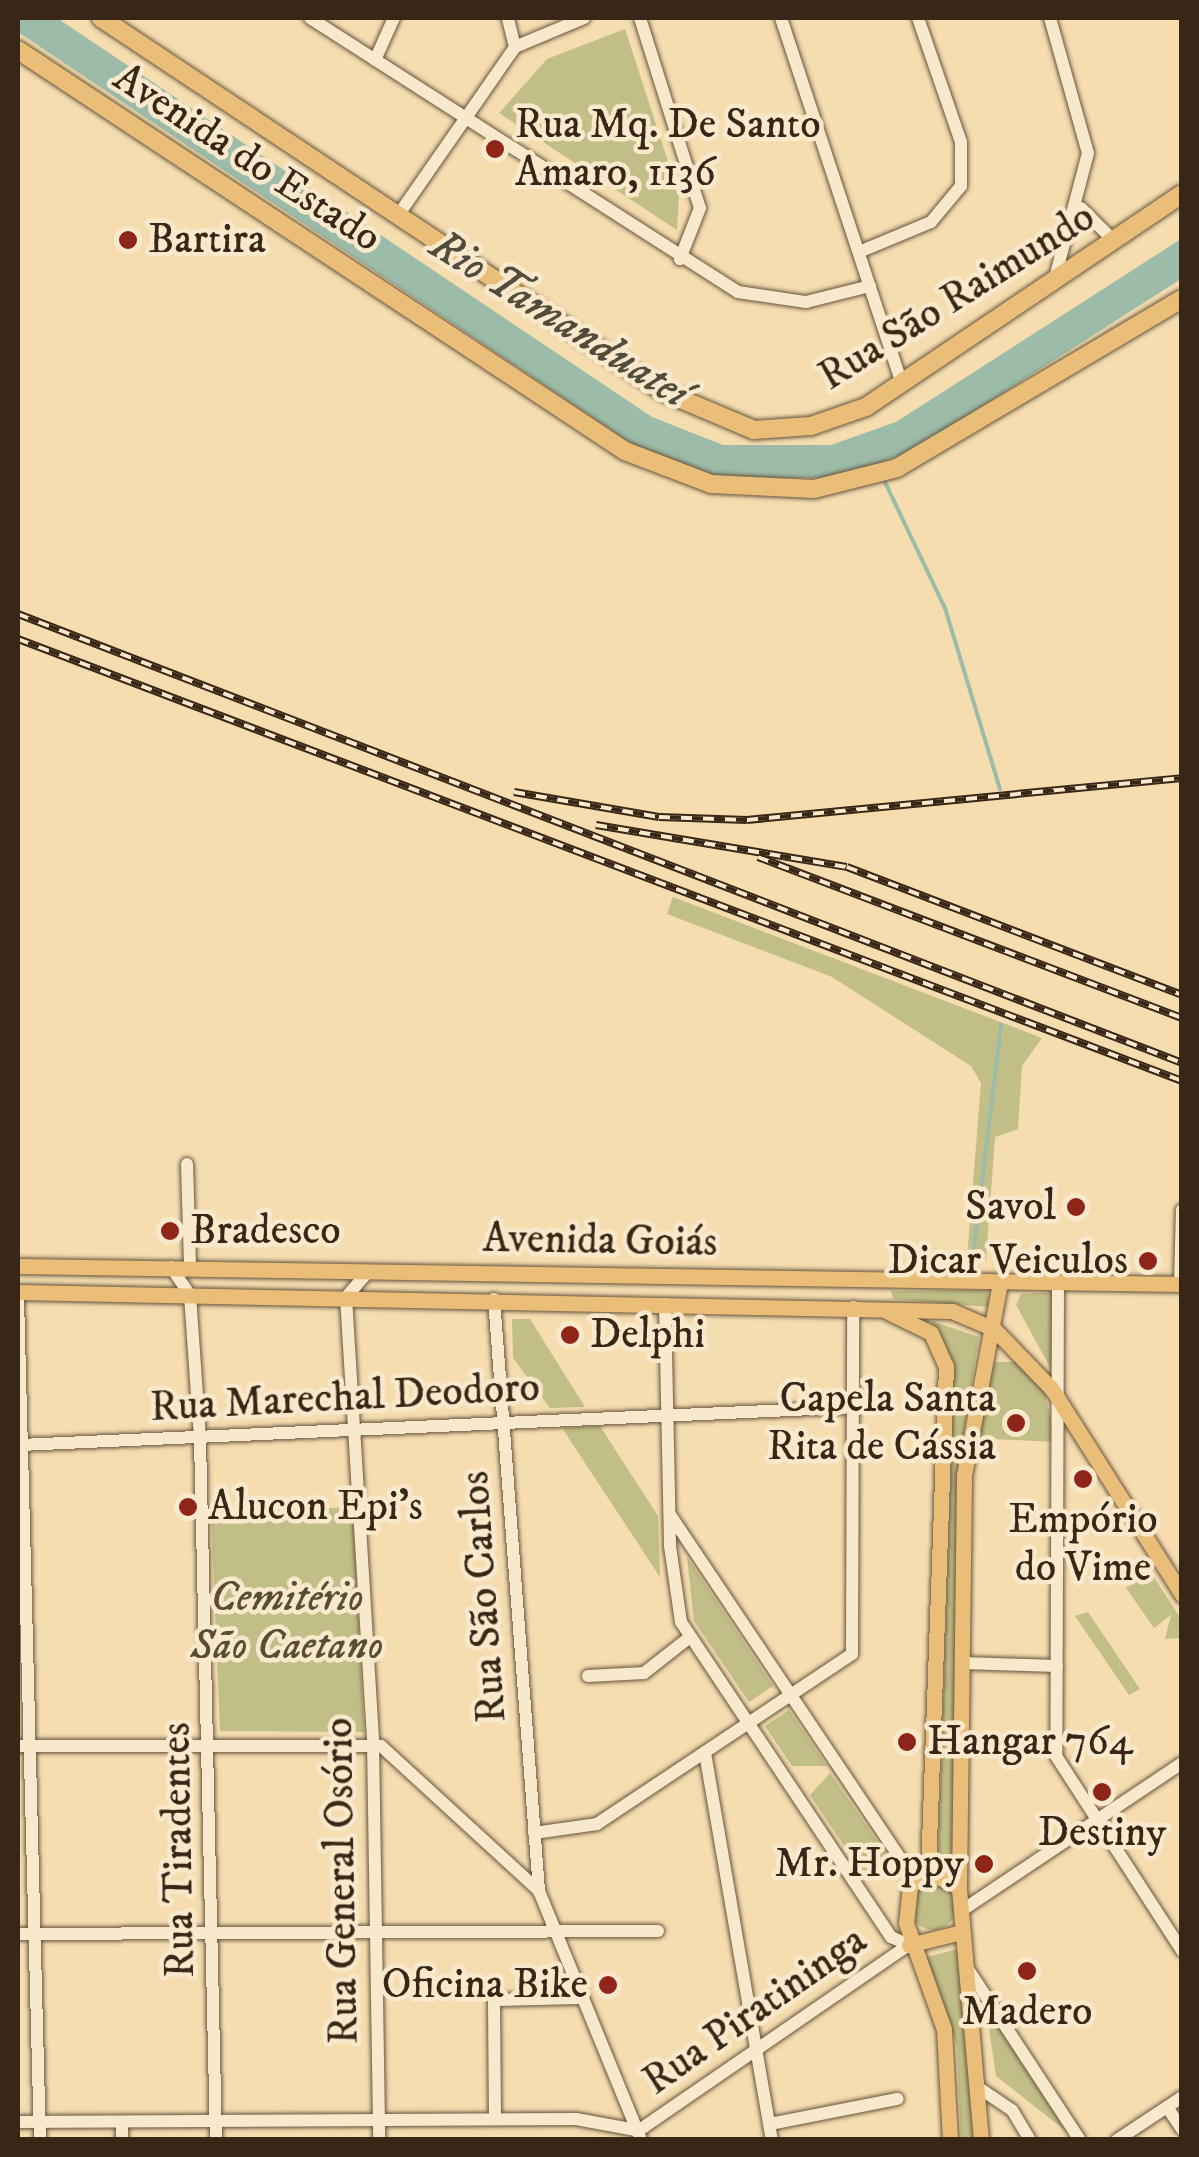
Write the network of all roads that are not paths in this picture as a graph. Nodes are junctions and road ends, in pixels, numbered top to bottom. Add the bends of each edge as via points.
1 (101, 18) edge
2 (310, 18) edge
3 (394, 18) edge
4 (508, 18) edge
5 (584, 18) edge
6 (640, 18) edge
7 (780, 18) edge
8 (918, 18) edge
9 (1050, 18) edge
10 (515, 47) junction
11 (18, 50) edge
12 (375, 60) junction
13 (464, 116) junction
14 (1182, 194) edge
15 (1080, 208) junction
16 (399, 214) junction
17 (1113, 240) junction
18 (859, 252) junction
19 (680, 259) junction
20 (1054, 278) junction
21 (870, 286) junction
22 (1182, 298) edge
23 (902, 384) junction
24 (187, 1164) dead end
25 (1182, 1210) edge
26 (18, 1266) edge
27 (171, 1268) junction
28 (190, 1268) junction
29 (368, 1273) junction
30 (1058, 1281) junction
31 (920, 1282) junction
32 (1000, 1282) junction
33 (1181, 1284) edge
34 (18, 1294) edge
35 (190, 1295) junction
36 (346, 1296) junction
37 (494, 1299) junction
38 (665, 1304) junction
39 (853, 1306) junction
40 (873, 1307) junction
41 (994, 1329) junction
42 (856, 1408) junction
43 (1064, 1408) junction
44 (667, 1413) junction
45 (504, 1422) junction
46 (354, 1432) junction
47 (200, 1439) junction
48 (21, 1445) edge
49 (669, 1510) junction
50 (688, 1551) junction
51 (671, 1565) junction
52 (1182, 1594) edge
53 (24, 1596) edge
54 (690, 1636) junction
55 (962, 1663) junction
56 (1056, 1666) junction
57 (588, 1676) dead end
58 (784, 1694) junction
59 (746, 1719) junction
60 (373, 1744) junction
61 (212, 1745) junction
62 (18, 1746) edge
63 (35, 1746) junction
64 (705, 1752) junction
65 (1182, 1763) edge
66 (1096, 1821) junction
67 (534, 1834) junction
68 (921, 1876) junction
69 (959, 1888) junction
70 (538, 1890) junction
71 (961, 1912) junction
72 (375, 1930) junction
73 (212, 1932) junction
74 (658, 1932) dead end
75 (961, 1932) junction
76 (18, 1934) edge
77 (38, 1934) junction
78 (558, 1936) junction
79 (909, 1945) junction
80 (1182, 1951) edge
81 (966, 1966) junction
82 (582, 1998) junction
83 (759, 2053) junction
84 (982, 2090) junction
85 (1182, 2097) edge
86 (898, 2098) dead end
87 (1167, 2107) junction
88 (379, 2118) junction
89 (495, 2118) junction
90 (216, 2119) junction
91 (18, 2122) edge
92 (40, 2122) junction
93 (122, 2122) junction
94 (770, 2124) junction
95 (1182, 2129) edge
96 (640, 2135) edge
97 (40, 2140) edge
98 (122, 2140) edge
99 (216, 2140) edge
100 (379, 2140) edge
101 (772, 2140) edge
102 (950, 2140) edge
103 (981, 2140) edge
104 (1030, 2140) edge
105 (1080, 2140) edge
106 (1118, 2140) edge

1 - 16 highway, Rua São Raimundo
2 - 12 street
3 - 12 street
4 - 10 street
5 - 10 street
6 - 19 street via 700,208
7 - 18 street
8 - 18 street via 961,142 961,186 931,222
9 - 15 street via 1086,134
10 - 13 street
11 - 22 highway, Avenida do Estado via 615,445 711,484 794,490 897,468
12 - 13 street
13 - 16 street
13 - 19 street
14 - 17 highway, Rua São Raimundo
15 - 17 street
15 - 20 street
16 - 23 highway, Rua São Raimundo via 726,424 810,426
17 - 20 highway, Rua São Raimundo
18 - 21 street
19 - 21 street via 768,300
20 - 23 highway, Rua São Raimundo
21 - 23 street
24 - 28 street
25 - 33 street
26 - 27 main road, Avenida Goiás
27 - 28 main road, Avenida Goiás
27 - 35 street
28 - 29 main road, Avenida Goiás
29 - 31 main road, Avenida Goiás
29 - 36 street
30 - 32 main road, Avenida Goiás
30 - 33 main road, Avenida Goiás
30 - 43 street
31 - 32 main road, Avenida Goiás
31 - 39 main road via 858,1288
32 - 41 main road
34 - 35 main road, Avenida Goiás
34 - 48 street
35 - 36 main road, Avenida Goiás
35 - 47 street, Rua Tiradentes
36 - 37 main road, Avenida Goiás
36 - 46 street, Rua General Osório
37 - 38 main road, Avenida Goiás
37 - 45 street, Rua São Carlos
38 - 39 main road, Avenida Goiás
38 - 44 street
39 - 40 main road, Avenida Goiás
39 - 42 street
40 - 41 main road, Avenida Goiás via 952,1311
40 - 68 main road via 930,1334 946,1366
41 - 43 main road
41 - 55 main road via 966,1453
42 - 44 street, Rua Marechal Deodoro
42 - 58 street via 852,1654
43 - 52 main road
43 - 56 street
44 - 45 street, Rua Marechal Deodoro
44 - 49 street
45 - 46 street, Rua Marechal Deodoro
45 - 67 street, Rua São Carlos
46 - 47 street, Rua Marechal Deodoro
46 - 60 street, Rua General Osório
47 - 48 street, Rua Marechal Deodoro
47 - 61 street, Rua Tiradentes
48 - 53 street
49 - 50 street
49 - 51 street
50 - 51 street
50 - 58 street
51 - 54 street
53 - 63 street
54 - 57 street via 644,1673
54 - 59 street
55 - 56 street
55 - 69 main road
56 - 66 street via 1056,1756
58 - 59 street
58 - 68 street
59 - 64 street
59 - 79 street via 891,1937
60 - 61 street
60 - 70 street
60 - 72 street, Rua General Osório
61 - 63 street
61 - 73 street, Rua Tiradentes
62 - 63 street
63 - 77 street
64 - 67 street via 598,1824
64 - 83 street
65 - 66 street
66 - 71 street
66 - 80 street
67 - 70 street, Rua São Carlos
68 - 69 main road
68 - 79 main road
69 - 71 main road
70 - 78 street
71 - 75 main road
72 - 73 street
72 - 78 street
72 - 88 street, Rua General Osório
73 - 77 street
73 - 90 street, Rua Tiradentes
74 - 78 street
75 - 79 main road
75 - 81 main road
76 - 77 street
77 - 92 street
78 - 82 street
79 - 83 street, Rua Piratininga
79 - 102 main road via 944,2030
81 - 84 main road
81 - 105 street
82 - 89 street via 494,2000
82 - 96 street
83 - 94 street
83 - 96 street, Rua Piratininga
84 - 103 main road
84 - 104 street via 1012,2110
85 - 87 street
86 - 94 street
87 - 95 street
87 - 106 street
88 - 89 street
88 - 90 street
88 - 100 street, Rua General Osório
89 - 96 street via 622,2121
90 - 93 street
90 - 99 street, Rua Tiradentes
91 - 92 street
92 - 93 street
92 - 97 street
93 - 98 street
94 - 101 street

